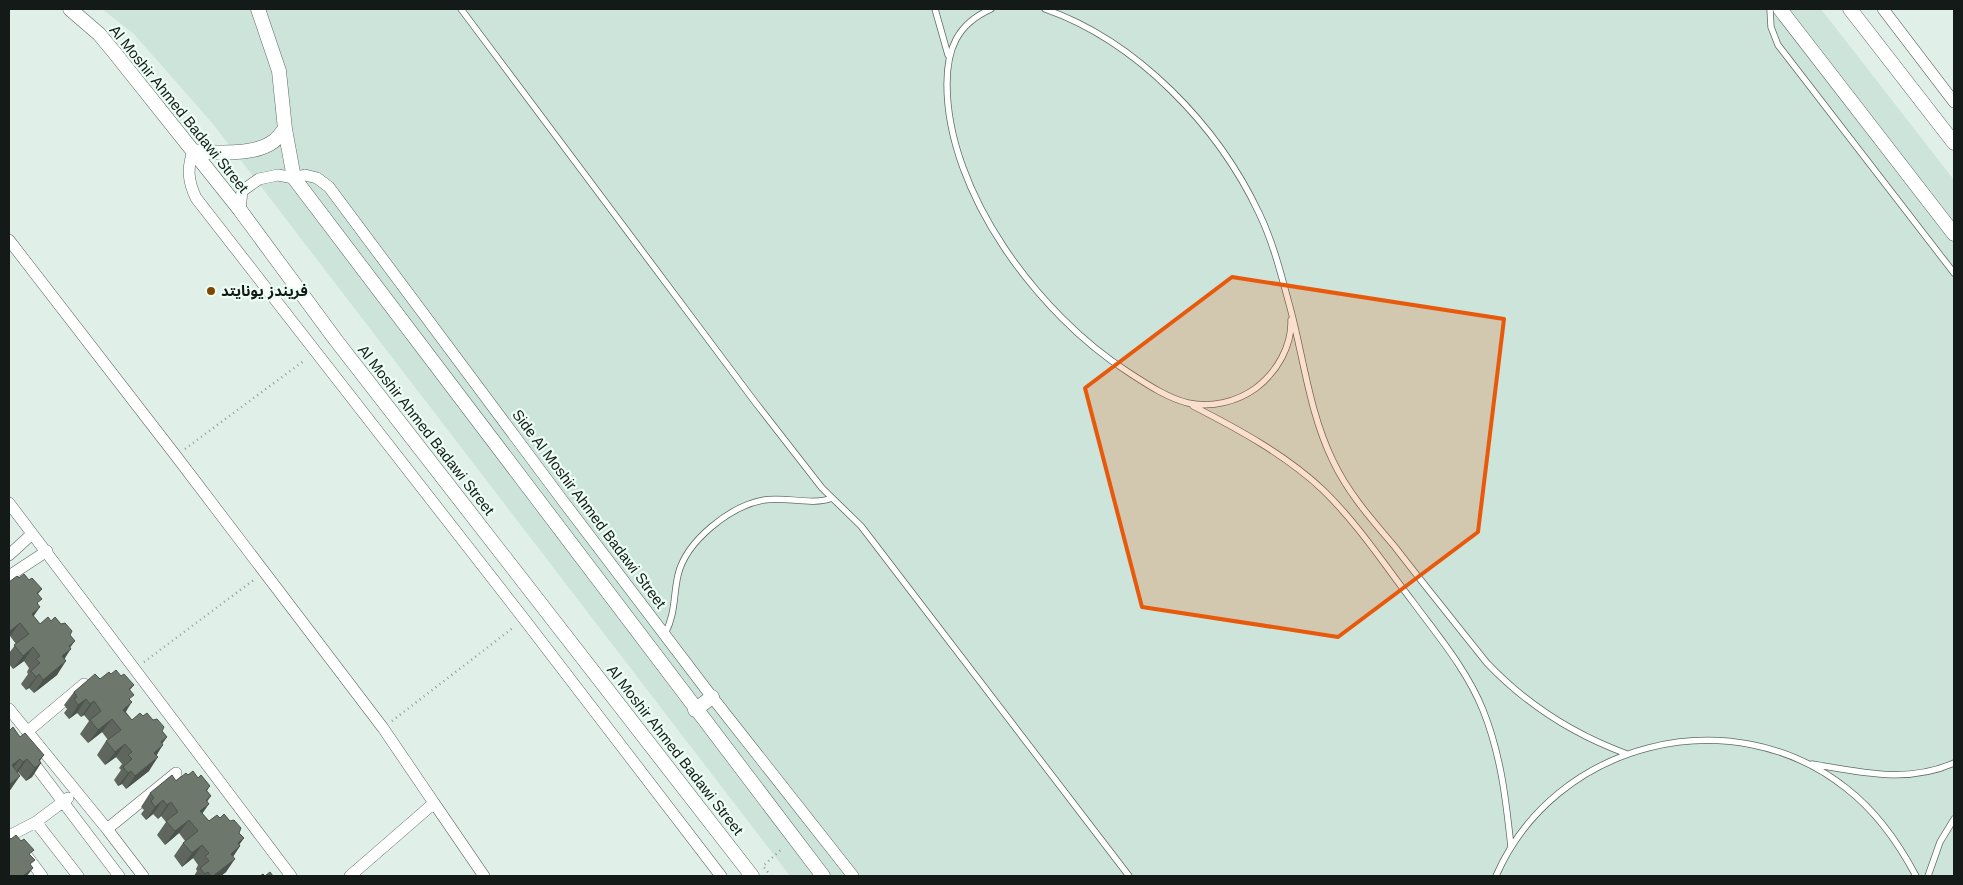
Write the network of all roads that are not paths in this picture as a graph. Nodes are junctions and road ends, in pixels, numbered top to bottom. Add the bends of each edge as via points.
1 (70, 9) edge
2 (258, 9) edge
3 (461, 9) edge
4 (935, 9) edge
5 (991, 9) edge
6 (1045, 9) edge
7 (1770, 9) edge
8 (1780, 9) edge
9 (1850, 9) edge
10 (1883, 9) edge
11 (80, 13) edge
12 (949, 56) junction
13 (1954, 102) edge
14 (285, 129) junction
15 (1954, 143) edge
16 (193, 151) junction
17 (294, 178) junction
18 (240, 210) junction
19 (1954, 234) edge
20 (9, 240) edge
21 (1954, 273) edge
22 (1290, 310) junction
23 (1186, 402) junction
24 (832, 498) junction
25 (9, 503) edge
26 (32, 534) junction
27 (47, 551) junction
28 (9, 554) edge
29 (9, 576) edge
30 (665, 634) junction
31 (93, 676) edge
32 (712, 697) junction
33 (9, 708) edge
34 (695, 710) junction
35 (28, 731) junction
36 (20, 744) edge
37 (1627, 754) junction
38 (1954, 762) edge
39 (1806, 763) junction
40 (176, 773) dead end
41 (77, 791) junction
42 (64, 801) junction
43 (434, 803) junction
44 (1954, 820) edge
45 (36, 822) junction
46 (107, 829) junction
47 (10, 835) edge
48 (1511, 847) junction
49 (42, 876) edge
50 (78, 876) edge
51 (119, 876) edge
52 (143, 876) edge
53 (291, 876) edge
54 (350, 876) edge
55 (484, 876) edge
56 (721, 876) edge
57 (752, 876) edge
58 (823, 876) edge
59 (854, 876) edge
60 (1129, 876) edge
61 (1496, 876) edge
62 (1916, 876) edge
63 (1928, 876) edge

1 - 11 street, Al Moshir Ahmed Badawi Street
2 - 14 street via 279,71
3 - 24 lane via 755,402
4 - 12 lane
5 - 12 lane via 966,26 952,45
6 - 22 lane via 1095,31 1132,56 1203,126 1235,169 1260,214
7 - 21 lane via 1771,27 1778,45
8 - 19 street
9 - 15 street
10 - 13 street
11 - 16 street, Al Moshir Ahmed Badawi Street
12 - 23 lane via 947,95 952,135 984,214 1012,259 1047,304 1091,345 1138,379
14 - 16 street via 274,142 246,151 218,154
14 - 17 street
16 - 18 street, Al Moshir Ahmed Badawi Street
16 - 56 street via 188,175 196,198
17 - 18 street, Side Al Moshir Ahmed Badawi Street via 278,175 259,179 242,191
17 - 30 street, Side Al Moshir Ahmed Badawi Street via 305,175 317,178 329,187
17 - 34 street
18 - 57 street, Al Moshir Ahmed Badawi Street via 335,339
20 - 43 street via 383,728
22 - 23 lane via 1285,350 1272,374 1262,383 1227,402
22 - 37 lane via 1318,424 1333,462 1354,497 1504,680 1561,724
23 - 48 lane via 1253,439 1322,489 1350,520 1447,648 1471,686 1490,730 1503,777
24 - 30 lane via 756,502 736,510 701,537 684,560 678,575 673,616
24 - 60 lane via 861,526
25 - 26 street
26 - 27 street
26 - 28 street
27 - 29 street
27 - 53 street
30 - 32 street, Side Al Moshir Ahmed Badawi Street
31 - 35 street
32 - 34 street
32 - 59 street, Side Al Moshir Ahmed Badawi Street
33 - 35 street
34 - 58 street
35 - 41 street
36 - 42 street
37 - 39 lane via 1671,742 1717,740 1763,747
37 - 48 lane via 1588,772 1558,793 1537,813
38 - 39 lane via 1919,774 1893,776
39 - 62 lane via 1845,787 1868,808 1893,837
40 - 46 street
41 - 42 street
41 - 46 street
42 - 45 street
42 - 51 street
43 - 54 street
43 - 55 street
44 - 63 lane via 1940,842
45 - 47 street
45 - 50 street
46 - 52 street
47 - 49 street
48 - 61 lane

